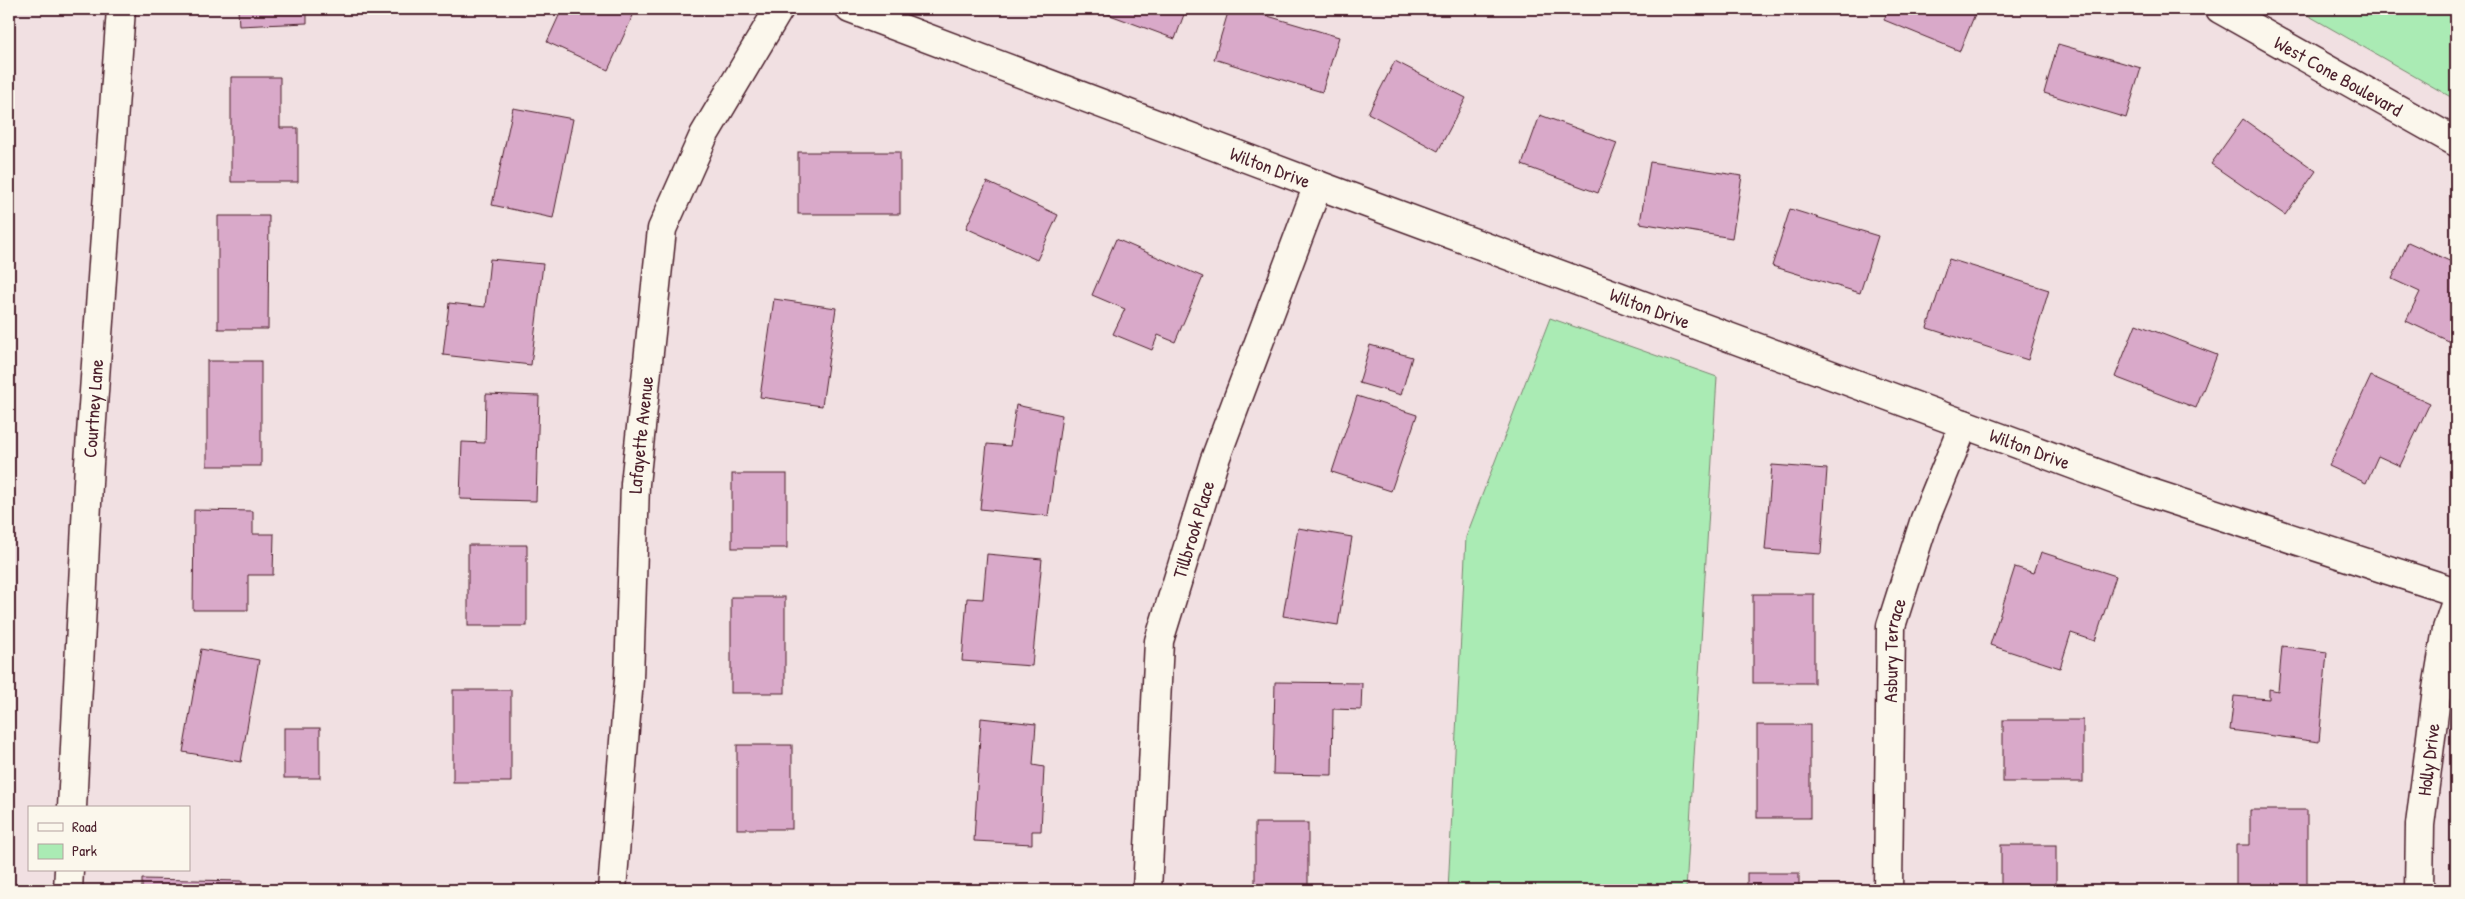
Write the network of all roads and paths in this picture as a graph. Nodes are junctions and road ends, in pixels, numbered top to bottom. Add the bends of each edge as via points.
1 (121, 9) edge
2 (779, 9) edge
3 (850, 9) edge
4 (2220, 9) edge
5 (2456, 142) edge
6 (1318, 185) junction
7 (1964, 424) junction
8 (2456, 592) edge
9 (2456, 602) edge
10 (72, 806) edge
11 (69, 872) edge
12 (68, 890) edge
13 (612, 890) edge
14 (1147, 890) edge
15 (1888, 890) edge
16 (2419, 890) edge

1 - 10 street, Courtney Lane via 89,463
2 - 13 street, Lafayette Avenue via 704,135 662,229 635,484 629,679
3 - 6 street, Wilton Drive
4 - 5 street, West Cone Boulevard
6 - 7 street, Wilton Drive
6 - 14 street, Tillbrook Place via 1214,462 1159,640
7 - 8 street, Wilton Drive via 2142,490
7 - 15 street, Asbury Terrace via 1925,519 1891,626
9 - 16 street, Holly Drive via 2437,689 2420,825
11 - 12 street

